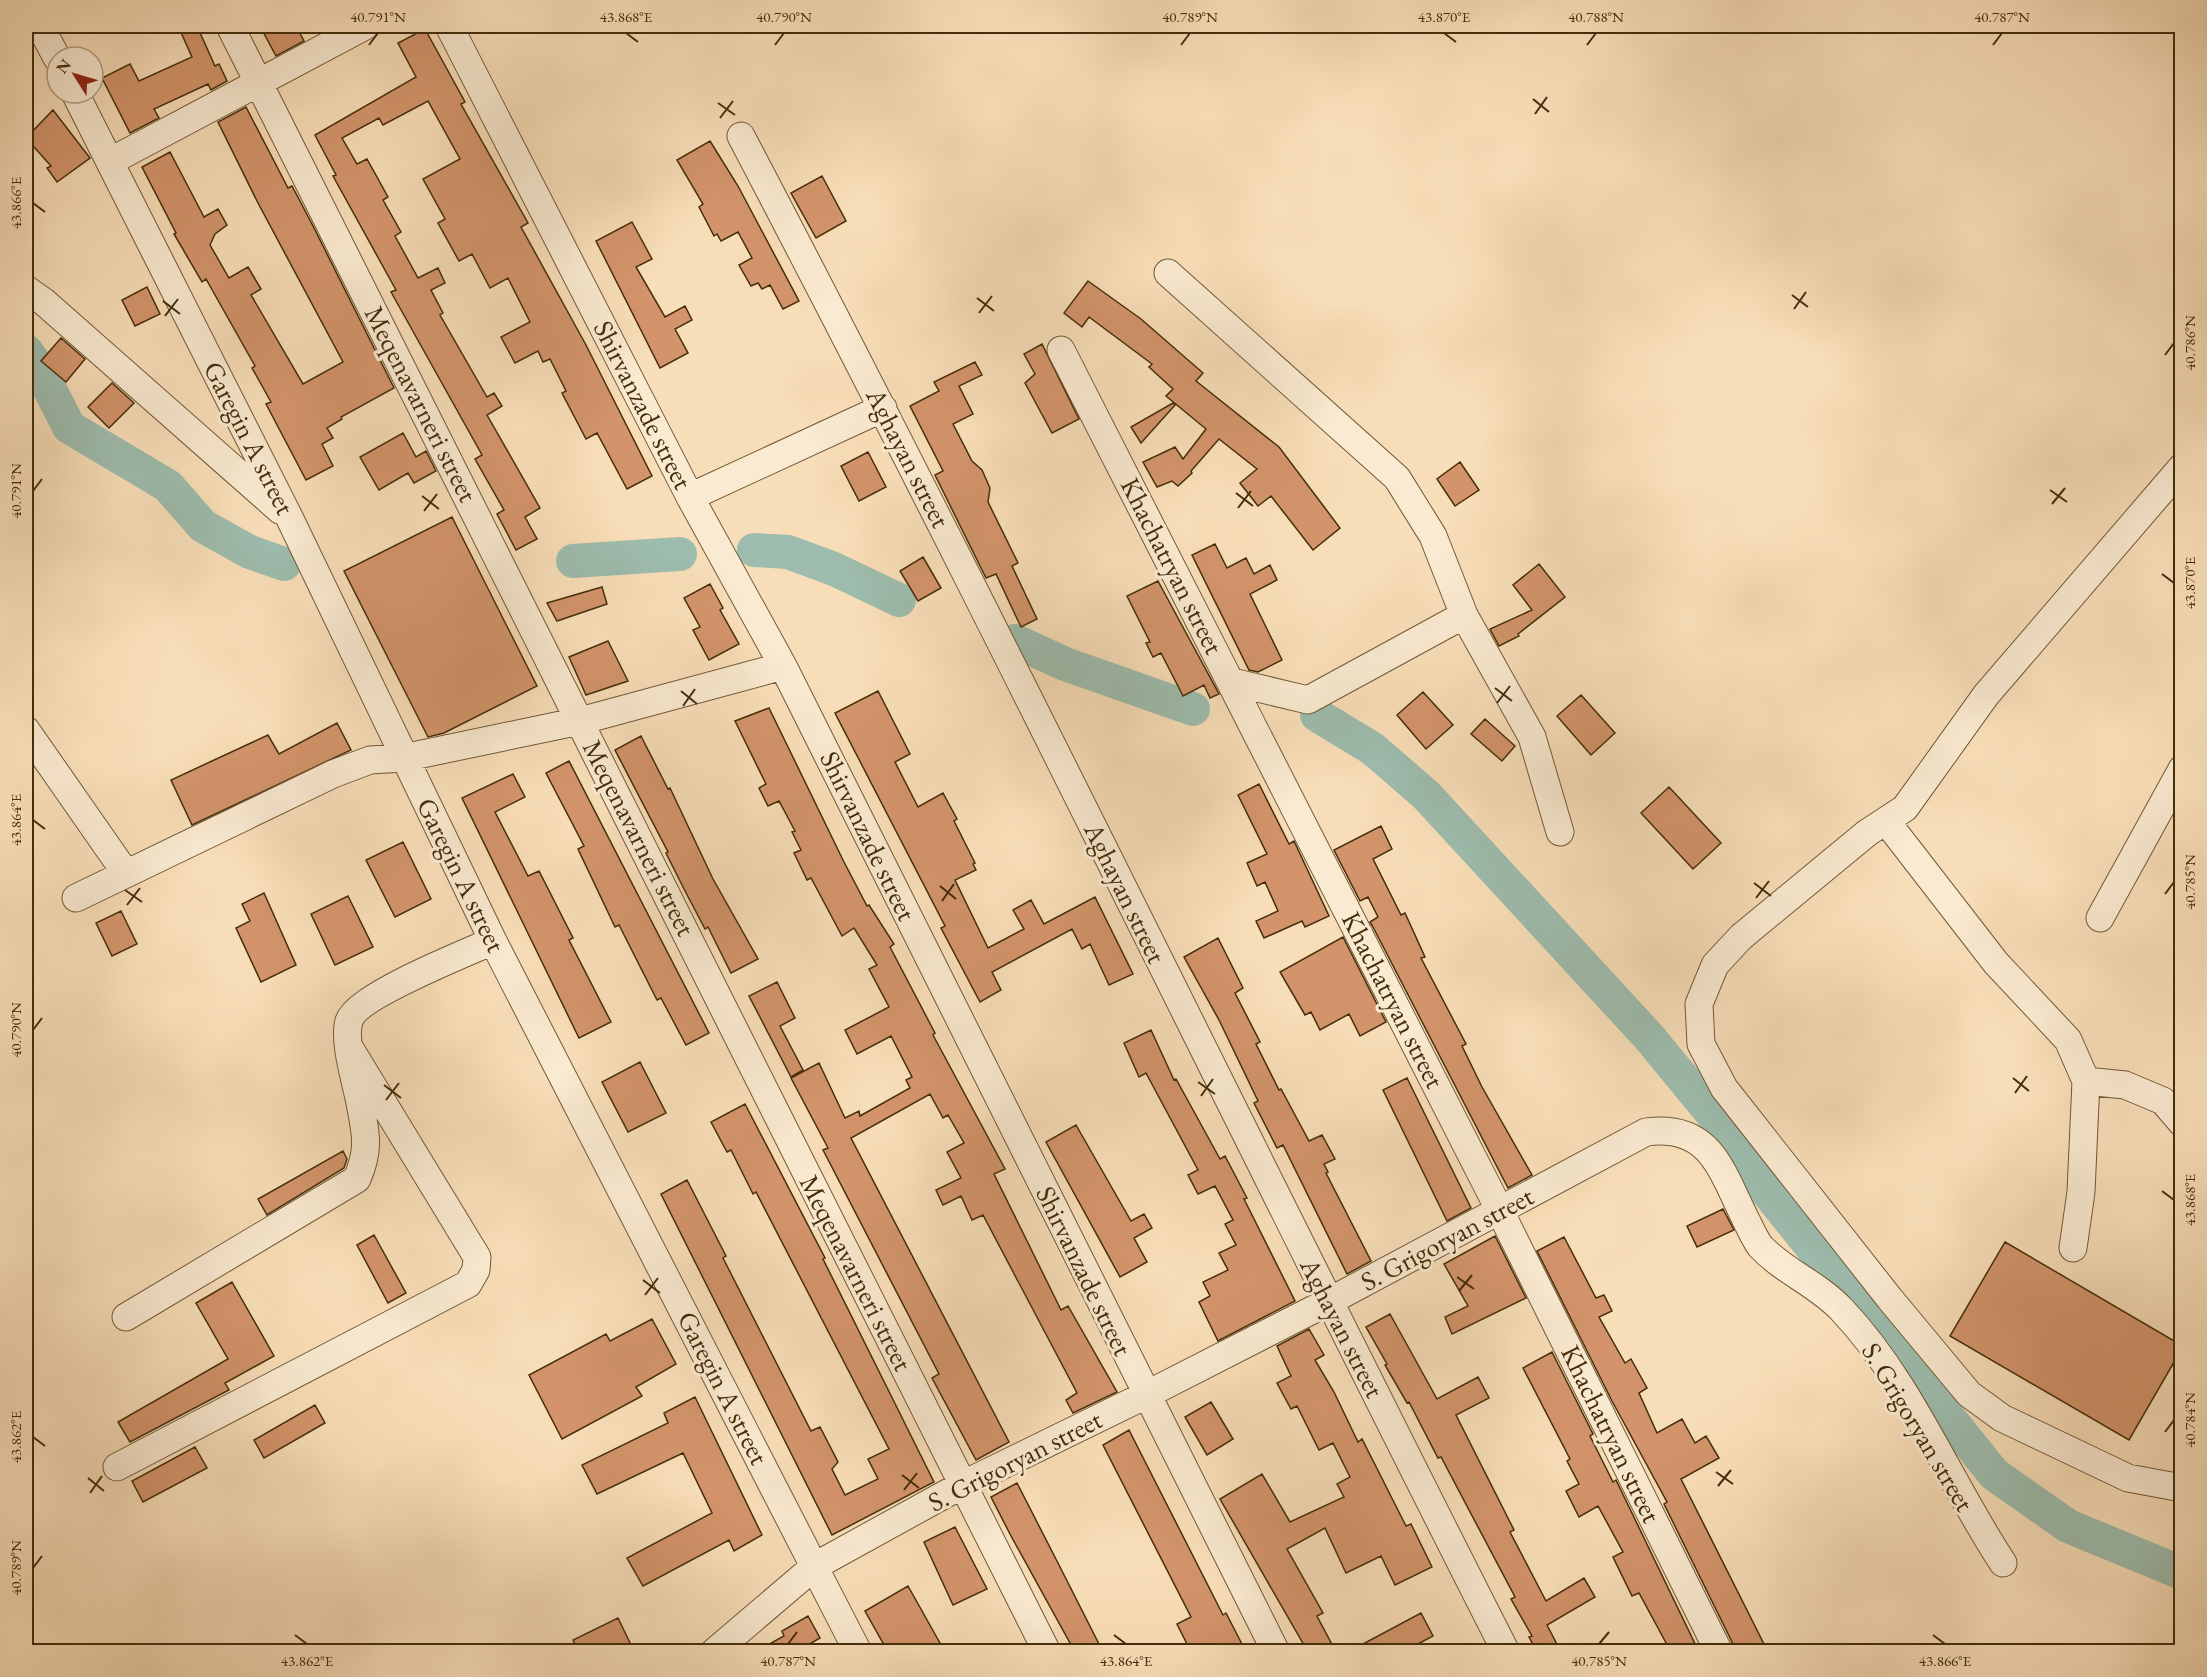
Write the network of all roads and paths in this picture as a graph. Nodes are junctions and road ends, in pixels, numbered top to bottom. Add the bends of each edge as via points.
1 (40, 26) edge
2 (230, 26) edge
3 (365, 26) edge
4 (449, 26) edge
5 (50, 45) edge
6 (259, 84) junction
7 (81, 105) edge
8 (741, 136) dead end
9 (111, 161) junction
10 (1168, 273) dead end
11 (26, 289) edge
12 (1061, 350) dead end
13 (883, 408) junction
14 (2181, 467) edge
15 (690, 497) junction
16 (290, 519) junction
17 (1464, 615) junction
18 (783, 666) junction
19 (1232, 682) junction
20 (580, 721) junction
21 (26, 730) edge
22 (404, 758) junction
23 (2181, 769) edge
24 (1886, 821) junction
25 (1560, 832) dead end
26 (125, 872) junction
27 (76, 898) dead end
28 (2100, 918) dead end
29 (493, 941) junction
30 (349, 1047) junction
31 (2086, 1081) junction
32 (2181, 1123) edge
33 (1500, 1211) junction
34 (2073, 1248) dead end
35 (1328, 1302) junction
36 (126, 1317) dead end
37 (1146, 1395) junction
38 (117, 1467) dead end
39 (962, 1485) junction
40 (2181, 1488) edge
41 (2003, 1563) dead end
42 (815, 1566) junction
43 (714, 1652) edge
44 (858, 1652) edge
45 (1047, 1652) edge
46 (1276, 1652) edge
47 (1506, 1652) edge
48 (1719, 1652) edge

1 - 5 street
2 - 6 street, Meqenavarneri street
3 - 6 street
4 - 15 street, Shirvanzade street
6 - 9 street
6 - 20 street, Meqenavarneri street
7 - 9 street, Garegin A street
8 - 13 street, Aghayan street
9 - 16 street, Garegin A street
10 - 17 street via 1397,478 1433,536
11 - 16 street
12 - 19 street, Khachatryan street
13 - 15 street
13 - 35 street, Aghayan street
14 - 24 street via 1986,695 1905,808
15 - 18 street, Shirvanzade street
16 - 22 street, Garegin A street
17 - 19 street via 1308,700
17 - 25 street via 1532,737
18 - 20 street
18 - 37 street, Shirvanzade street
19 - 33 street, Khachatryan street
20 - 22 street
20 - 39 street, Meqenavarneri street
21 - 26 street
22 - 26 street via 370,760 333,774
22 - 29 street, Garegin A street
23 - 28 street
24 - 31 street via 1996,963 2068,1040
24 - 40 street via 1741,937 1715,964 1699,1004 1701,1044 1724,1088 1969,1394 2002,1418 2128,1478
26 - 27 street
29 - 30 street via 362,1005 349,1020
29 - 42 street, Garegin A street
30 - 36 street via 368,1143 357,1179
30 - 38 street via 477,1257 476,1270 468,1284
31 - 32 street via 2125,1085 2163,1101
31 - 34 street via 2081,1192
33 - 35 street, S. Grigoryan street
33 - 41 street, S. Grigoryan street via 1646,1132 1684,1132 1702,1143 1758,1243 1775,1261 1819,1289 1843,1311 1893,1375 1977,1525
33 - 48 street, Khachatryan street
35 - 37 street, S. Grigoryan street
35 - 47 street, Aghayan street
37 - 39 street, S. Grigoryan street
37 - 46 street, Shirvanzade street
39 - 42 street, S. Grigoryan street
39 - 45 street, Meqenavarneri street
42 - 43 street, S. Grigoryan street
42 - 44 street, Garegin A street

